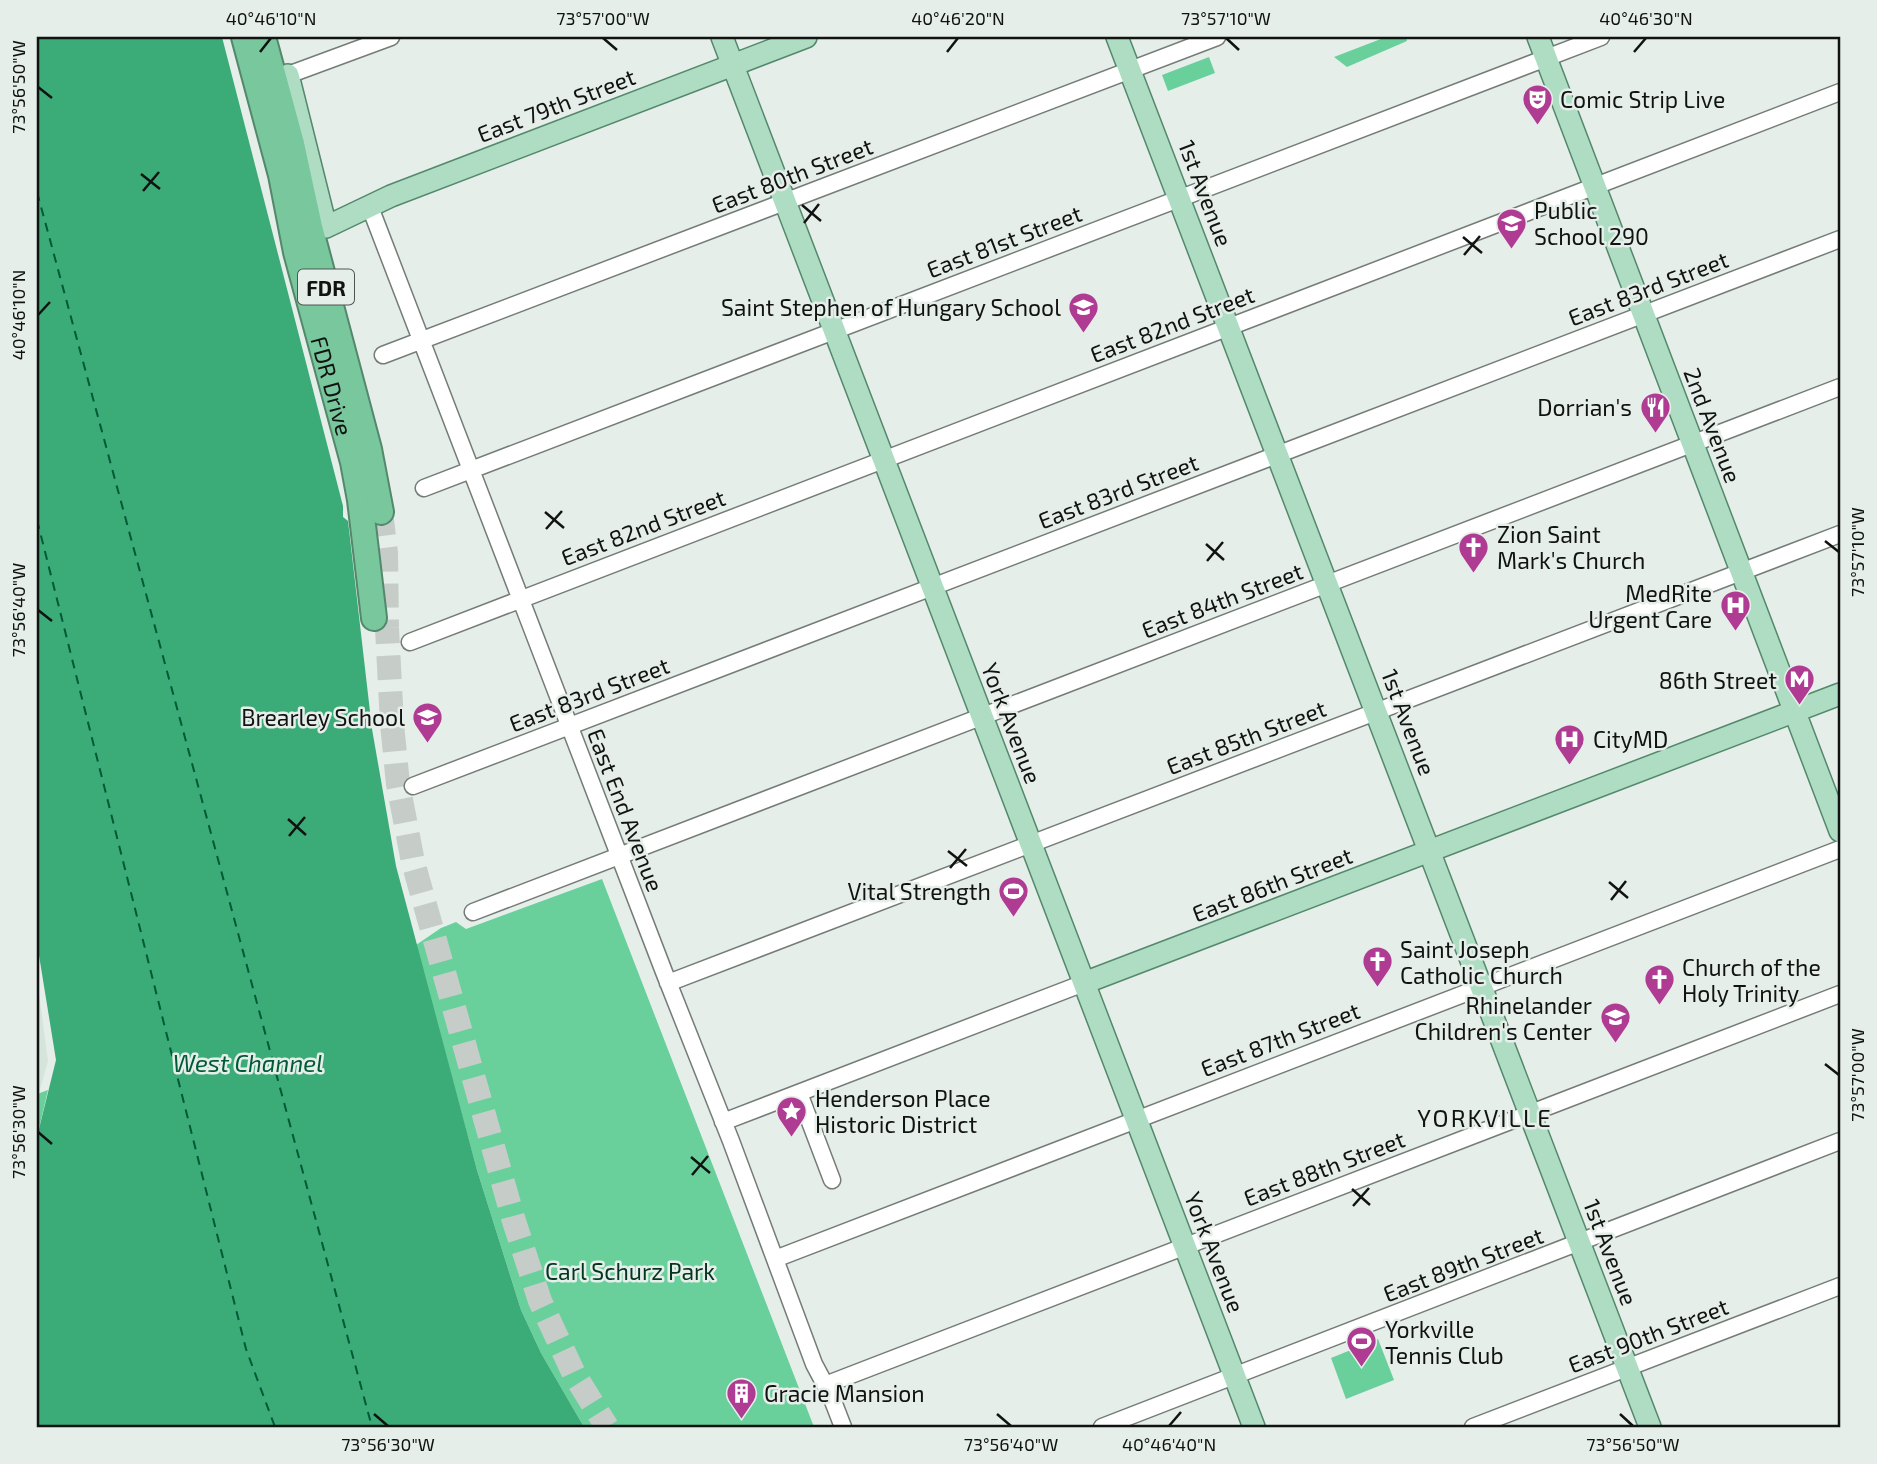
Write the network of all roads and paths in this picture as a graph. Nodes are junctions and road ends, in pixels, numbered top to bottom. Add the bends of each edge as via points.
1 (244, 37) edge
2 (263, 37) edge
3 (278, 37) edge
4 (391, 37) edge
5 (722, 37) edge
6 (806, 37) edge
7 (1117, 37) edge
8 (1217, 37) edge
9 (1538, 37) edge
10 (1601, 37) edge
11 (1546, 58) junction
12 (733, 65) junction
13 (1130, 71) junction
14 (289, 75) junction
15 (1840, 92) edge
16 (1595, 186) junction
17 (1180, 198) junction
18 (784, 203) junction
19 (370, 207) junction
20 (1840, 239) edge
21 (1642, 315) junction
22 (1229, 326) junction
23 (834, 331) junction
24 (421, 339) junction
25 (383, 355) dead end
26 (1840, 387) edge
27 (1692, 444) junction
28 (1278, 454) junction
29 (883, 459) junction
30 (471, 470) junction
31 (424, 488) dead end
32 (381, 512) tunnel mouth
33 (1840, 534) edge
34 (1741, 572) junction
35 (1327, 583) junction
36 (932, 587) junction
37 (520, 598) junction
38 (374, 618) dead end
39 (410, 642) dead end
40 (1840, 694) edge
41 (1377, 711) junction
42 (1795, 711) junction
43 (981, 717) junction
44 (570, 726) junction
45 (413, 786) dead end
46 (1840, 831) edge
47 (1030, 844) junction
48 (1840, 849) edge
49 (1431, 851) junction
50 (620, 856) junction
51 (473, 912) dead end
52 (668, 983) junction
53 (1084, 983) junction
54 (1482, 986) junction
55 (1840, 994) edge
56 (799, 1093) junction
57 (1531, 1113) junction
58 (1136, 1119) junction
59 (723, 1122) junction
60 (1840, 1141) edge
61 (832, 1180) dead end
62 (1579, 1243) junction
63 (1184, 1246) junction
64 (775, 1259) junction
65 (1840, 1286) edge
66 (1627, 1368) junction
67 (1235, 1376) junction
68 (825, 1385) junction
69 (843, 1427) edge
70 (1102, 1427) edge
71 (1254, 1427) edge
72 (1473, 1427) edge
73 (1650, 1427) edge

1 - 38 highway, FDR Drive / FDR via 353,462
2 - 32 highway, FDR Drive / FDR via 369,449
3 - 14 highway
4 - 14 street
5 - 12 main road, York Avenue
6 - 12 main road, East 79th Street
7 - 13 main road, 1st Avenue
8 - 13 street, East 80th Street
9 - 11 main road, 2nd Avenue
10 - 11 street, East 81st Street
11 - 16 main road, 2nd Avenue
11 - 17 street, East 81st Street
12 - 18 main road, York Avenue
12 - 19 main road, East 79th Street
13 - 17 main road, 1st Avenue
13 - 18 street, East 80th Street
14 - 19 main road, East 79th Street via 326,227
15 - 16 street, East 82nd Street
16 - 21 main road, 2nd Avenue
16 - 22 street, East 82nd Street
17 - 22 main road, 1st Avenue
17 - 23 street, East 81st Street
18 - 23 main road, York Avenue
18 - 24 street, East 80th Street
19 - 24 street, East End Avenue
20 - 21 street, East 83rd Street
21 - 27 main road, 2nd Avenue
21 - 28 street, East 83rd Street
22 - 28 main road, 1st Avenue
22 - 29 street, East 82nd Street
23 - 29 main road, York Avenue
23 - 30 street, East 81st Street
24 - 25 street, East 80th Street
24 - 30 street, East End Avenue
26 - 27 street, East 84th Street
27 - 34 main road, 2nd Avenue
27 - 35 street, East 84th Street
28 - 35 main road, 1st Avenue
28 - 36 street, East 83rd Street
29 - 36 main road, York Avenue
29 - 37 street, East 82nd Street
30 - 31 street, East 81st Street
30 - 37 street, East End Avenue
33 - 34 street, East 85th Street
34 - 41 street, East 85th Street
34 - 42 main road, 2nd Avenue
35 - 41 main road, 1st Avenue
35 - 43 street, East 84th Street
36 - 43 main road, York Avenue
36 - 44 street, East 83rd Street
37 - 39 street, East 82nd Street
37 - 44 street, East End Avenue
40 - 42 main road, East 86th Street
41 - 47 street, East 85th Street
41 - 49 main road, 1st Avenue
42 - 46 main road, 2nd Avenue
42 - 49 main road, East 86th Street
43 - 47 main road, York Avenue
43 - 50 street, East 84th Street
44 - 45 street, East 83rd Street
44 - 50 street, East End Avenue
47 - 52 street, East 85th Street
47 - 53 main road, York Avenue
48 - 54 street, East 87th Street
49 - 53 main road, East 86th Street
49 - 54 main road, 1st Avenue
50 - 51 street, East 84th Street
50 - 52 street, East End Avenue
52 - 59 street, East End Avenue
53 - 56 street, East 86th Street
53 - 58 main road, York Avenue
54 - 57 main road, 1st Avenue
54 - 58 street, East 87th Street
55 - 57 street, East 88th Street
56 - 59 street, East 86th Street
56 - 61 street
57 - 62 main road, 1st Avenue
57 - 63 street, East 88th Street
58 - 63 main road, York Avenue
58 - 64 street, East 87th Street
59 - 64 street, East End Avenue
60 - 62 street, East 89th Street
62 - 66 main road, 1st Avenue
62 - 67 street, East 89th Street
63 - 67 main road, York Avenue
63 - 68 street, East 88th Street
64 - 68 street, East End Avenue
65 - 66 street, East 90th Street
66 - 72 street, East 90th Street
66 - 73 main road, 1st Avenue
67 - 70 street, East 89th Street
67 - 71 main road, York Avenue
68 - 69 street, East End Avenue

